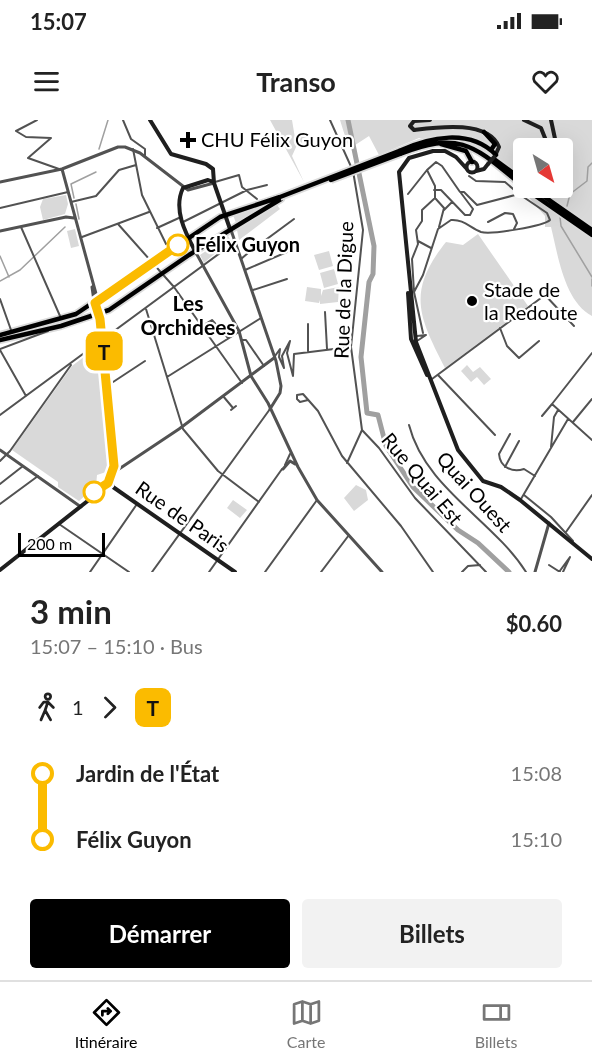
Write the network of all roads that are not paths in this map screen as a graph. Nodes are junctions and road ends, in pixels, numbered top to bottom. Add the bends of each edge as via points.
1 (37, 120) edge
2 (123, 120) edge
3 (150, 120) edge
4 (330, 120) edge
5 (430, 120) edge
6 (524, 120) edge
7 (551, 120) edge
8 (484, 132) junction
9 (545, 138) edge
10 (555, 138) edge
11 (133, 149) junction
12 (490, 150) junction
13 (400, 153) junction
14 (495, 156) junction
15 (145, 157) junction
16 (136, 165) junction
17 (471, 165) junction
18 (488, 165) junction
19 (62, 169) junction
20 (213, 169) junction
21 (426, 170) junction
22 (476, 171) junction
23 (513, 173) edge
24 (469, 176) dead end
25 (513, 178) edge
26 (208, 180) junction
27 (0, 182) edge
28 (213, 182) junction
29 (267, 185) dead end
30 (183, 188) junction
31 (513, 189) edge
32 (247, 190) junction
33 (434, 190) junction
34 (68, 192) junction
35 (460, 192) junction
36 (408, 194) dead end
37 (513, 196) edge
38 (280, 198) junction
39 (435, 198) junction
40 (525, 198) edge
41 (540, 198) edge
42 (546, 198) edge
43 (256, 199) dead end
44 (71, 202) junction
45 (221, 202) junction
46 (452, 202) junction
47 (0, 208) edge
48 (444, 210) junction
49 (149, 212) junction
50 (72, 213) junction
51 (225, 215) junction
52 (66, 217) junction
53 (75, 218) junction
54 (294, 219) dead end
55 (182, 220) junction
56 (488, 222) dead end
57 (517, 223) junction
58 (118, 224) junction
59 (21, 227) junction
60 (439, 227) junction
61 (523, 227) junction
62 (157, 228) junction
63 (230, 229) junction
64 (514, 229) junction
65 (592, 230) edge
66 (0, 231) edge
67 (592, 235) edge
68 (81, 237) junction
69 (188, 237) junction
70 (235, 242) junction
71 (418, 242) junction
72 (431, 248) junction
73 (294, 249) dead end
74 (252, 250) dead end
75 (169, 251) junction
76 (195, 251) junction
77 (249, 253) dead end
78 (241, 259) junction
79 (152, 263) junction
80 (202, 266) junction
81 (245, 270) junction
82 (162, 274) junction
83 (287, 279) dead end
84 (174, 288) junction
85 (252, 290) junction
86 (414, 292) junction
87 (0, 299) edge
88 (96, 302) junction
89 (146, 309) junction
90 (325, 312) dead end
91 (99, 315) junction
92 (60, 316) dead end
93 (261, 318) junction
94 (308, 324) dead end
95 (61, 326) junction
96 (202, 326) junction
97 (574, 326) dead end
98 (500, 328) junction
99 (239, 331) junction
100 (11, 332) junction
101 (0, 335) edge
102 (228, 338) junction
103 (0, 340) edge
104 (103, 340) junction
105 (242, 340) junction
106 (413, 340) junction
107 (539, 341) dead end
108 (216, 345) junction
109 (351, 347) junction
110 (0, 349) edge
111 (327, 349) junction
112 (308, 351) junction
113 (592, 353) edge
114 (274, 358) junction
115 (145, 361) dead end
116 (73, 362) junction
117 (264, 366) junction
118 (438, 375) junction
119 (167, 376) junction
120 (251, 376) junction
121 (429, 379) junction
122 (242, 383) junction
123 (107, 386) junction
124 (26, 396) junction
125 (223, 396) junction
126 (592, 399) edge
127 (308, 400) dead end
128 (552, 404) junction
129 (271, 407) junction
130 (233, 408) dead end
131 (558, 410) junction
132 (0, 415) edge
133 (542, 416) dead end
134 (568, 419) junction
135 (572, 423) junction
136 (409, 425) dead end
137 (182, 427) junction
138 (362, 430) junction
139 (510, 434) dead end
140 (495, 435) dead end
141 (552, 437) junction
142 (591, 437) edge
143 (558, 438) junction
144 (519, 441) dead end
145 (290, 448) junction
146 (0, 450) edge
147 (551, 450) junction
148 (7, 455) junction
149 (0, 461) edge
150 (347, 462) junction
151 (23, 466) junction
152 (506, 466) junction
153 (298, 467) junction
154 (283, 469) junction
155 (112, 475) junction
156 (222, 475) junction
157 (38, 476) junction
158 (535, 476) junction
159 (0, 484) edge
160 (113, 487) junction
161 (103, 489) junction
162 (524, 495) junction
163 (592, 495) edge
164 (317, 500) junction
165 (520, 500) junction
166 (259, 502) junction
167 (0, 504) edge
168 (137, 504) junction
169 (81, 507) junction
170 (549, 523) junction
171 (59, 524) junction
172 (179, 533) junction
173 (566, 533) junction
174 (349, 535) junction
175 (572, 544) junction
176 (103, 554) junction
177 (592, 557) edge
178 (218, 560) junction
179 (480, 565) junction
180 (549, 565) dead end
181 (0, 570) edge
182 (380, 571) edge
183 (6, 572) edge
184 (90, 572) edge
185 (129, 572) edge
186 (152, 572) edge
187 (209, 572) edge
188 (235, 572) edge
189 (265, 572) edge
190 (321, 572) edge
191 (433, 572) edge
192 (462, 572) edge
193 (486, 572) edge
194 (526, 572) edge
195 (535, 572) edge
196 (561, 572) edge

1 - 19 street via 16,131 26,137 51,138 28,158
2 - 15 street via 131,139 145,149
3 - 20 main road via 171,154
4 - 109 street, Rue de la Digue via 353,171 363,226
5 - 8 main road via 412,122 410,126 414,130 461,123
6 - 9 main road via 541,128
7 - 10 main road
8 - 12 main road via 495,144
8 - 14 main road via 498,144
11 - 15 street
11 - 16 street
11 - 19 street via 118,147
12 - 13 main road via 464,139 445,137
12 - 14 main road
13 - 17 main road via 441,144 466,151
13 - 23 main road via 430,141 459,141 484,152
13 - 25 main road via 431,143 457,143 482,154
13 - 38 main road, bridge
14 - 18 main road, bridge
15 - 30 street
16 - 44 street via 119,170 96,196
16 - 49 street
17 - 18 main road
17 - 22 main road
17 - 22 main road via 470,173
17 - 106 main road via 439,150 409,158 401,167
18 - 22 main road
19 - 27 street
19 - 34 street
20 - 26 main road
20 - 28 main road
21 - 33 street
21 - 35 street via 438,162
21 - 36 street
24 - 31 street via 476,181 505,182
26 - 28 main road
26 - 30 main road
28 - 30 street via 191,190
28 - 32 street via 239,175
28 - 45 main road
29 - 32 street
30 - 55 main road via 178,202
32 - 43 street
32 - 45 street
33 - 39 street
33 - 46 street via 441,190
34 - 44 street
34 - 47 street
35 - 37 street via 479,206
35 - 46 street via 473,209 472,214 465,215
38 - 51 main road
38 - 63 main road
39 - 48 street
39 - 71 street via 421,212 422,221 416,230
40 - 61 street via 547,213 550,220
41 - 67 main road
42 - 65 main road
44 - 50 street
45 - 51 main road
45 - 55 street
46 - 48 street
48 - 60 street
49 - 58 street
49 - 62 street
50 - 52 street
50 - 53 street
51 - 63 main road
51 - 69 main road
52 - 53 street
52 - 59 street
53 - 68 street
54 - 74 street
55 - 62 street
55 - 69 main road
56 - 57 street via 508,212 515,215
57 - 61 street
57 - 64 street
58 - 68 street
58 - 79 street
59 - 66 street
59 - 92 street
60 - 64 street via 456,219 485,233
60 - 72 street
61 - 64 street
62 - 75 street
63 - 70 street
63 - 76 main road
68 - 88 street
69 - 75 main road
69 - 76 main road
70 - 78 street
70 - 80 street
71 - 72 street
71 - 86 street via 411,258
72 - 86 street
73 - 81 street
75 - 79 main road
76 - 80 street
76 - 82 main road
77 - 78 street
78 - 81 street
79 - 82 street
79 - 88 main road
80 - 84 street
80 - 99 street
81 - 85 street
82 - 84 street
82 - 91 main road
83 - 85 street
84 - 89 street
84 - 96 street
85 - 93 street
86 - 106 street via 425,337
87 - 100 street
88 - 91 main road, Rue de Paris
88 - 100 main road via 65,319
89 - 104 street
89 - 119 street
90 - 111 street
91 - 95 main road
91 - 104 main road, Rue de Paris
93 - 99 street
93 - 114 street
94 - 112 street
95 - 103 main road
95 - 110 street
96 - 102 street via 212,320
96 - 108 street
97 - 98 street via 545,295
98 - 107 street via 507,346 519,358
98 - 118 street
99 - 102 street
99 - 105 street
100 - 101 main road
102 - 108 street
104 - 116 street
104 - 123 main road, Rue de Paris
105 - 117 street via 246,340
105 - 120 street
106 - 121 main road
108 - 119 street
108 - 122 street
109 - 111 street
109 - 138 street, Rue de la Digue
110 - 124 street
111 - 112 street
112 - 114 street via 293,355 292,376 287,353 290,341 282,356 285,367 279,357 280,349
113 - 128 street
114 - 117 street
114 - 129 street via 282,390
115 - 123 street
116 - 124 street
116 - 148 street
117 - 120 street
118 - 121 street
118 - 140 street
119 - 137 street
120 - 122 street
120 - 129 street
121 - 165 main road via 463,458 483,481
122 - 125 street
123 - 155 main road, Rue de Paris
124 - 132 street
125 - 130 street
125 - 137 street
126 - 135 street
127 - 150 street
128 - 131 street
128 - 133 street
129 - 145 street
129 - 156 street
131 - 134 street
131 - 141 street
134 - 135 street
134 - 143 street
135 - 142 street
136 - 194 street, Quai Ouest via 437,477
137 - 155 street
137 - 156 street
138 - 150 street
138 - 179 street, Rue Quai Est via 415,498
139 - 152 street via 499,456
141 - 143 street
141 - 147 street
143 - 147 street
144 - 152 street
145 - 153 street
145 - 154 street
146 - 148 street
147 - 158 street
148 - 149 street
148 - 151 street
150 - 191 street via 401,526
151 - 157 street
151 - 159 street
152 - 158 street
153 - 154 street via 290,461
153 - 164 street
154 - 166 street
155 - 160 main road, Rue de Paris
155 - 161 main road
156 - 166 street
156 - 172 street
157 - 167 street
157 - 169 street
158 - 162 street
160 - 161 main road, Rue de Paris
160 - 168 main road, Rue de Paris
161 - 169 main road
162 - 165 street
162 - 173 street
163 - 173 street
164 - 174 street
164 - 189 street
165 - 170 main road
166 - 178 street
168 - 172 main road, Rue de Paris
168 - 176 street
169 - 171 main road
170 - 175 main road
170 - 195 street
171 - 176 street
171 - 181 main road
172 - 178 main road, Rue de Paris
172 - 186 street
173 - 175 street
174 - 182 street
174 - 190 street
175 - 177 main road
176 - 184 street
176 - 185 street
178 - 187 street
178 - 188 main road, Rue de Paris
179 - 192 street via 468,566
179 - 193 street, Rue Quai Est
180 - 196 street
181 - 183 street

